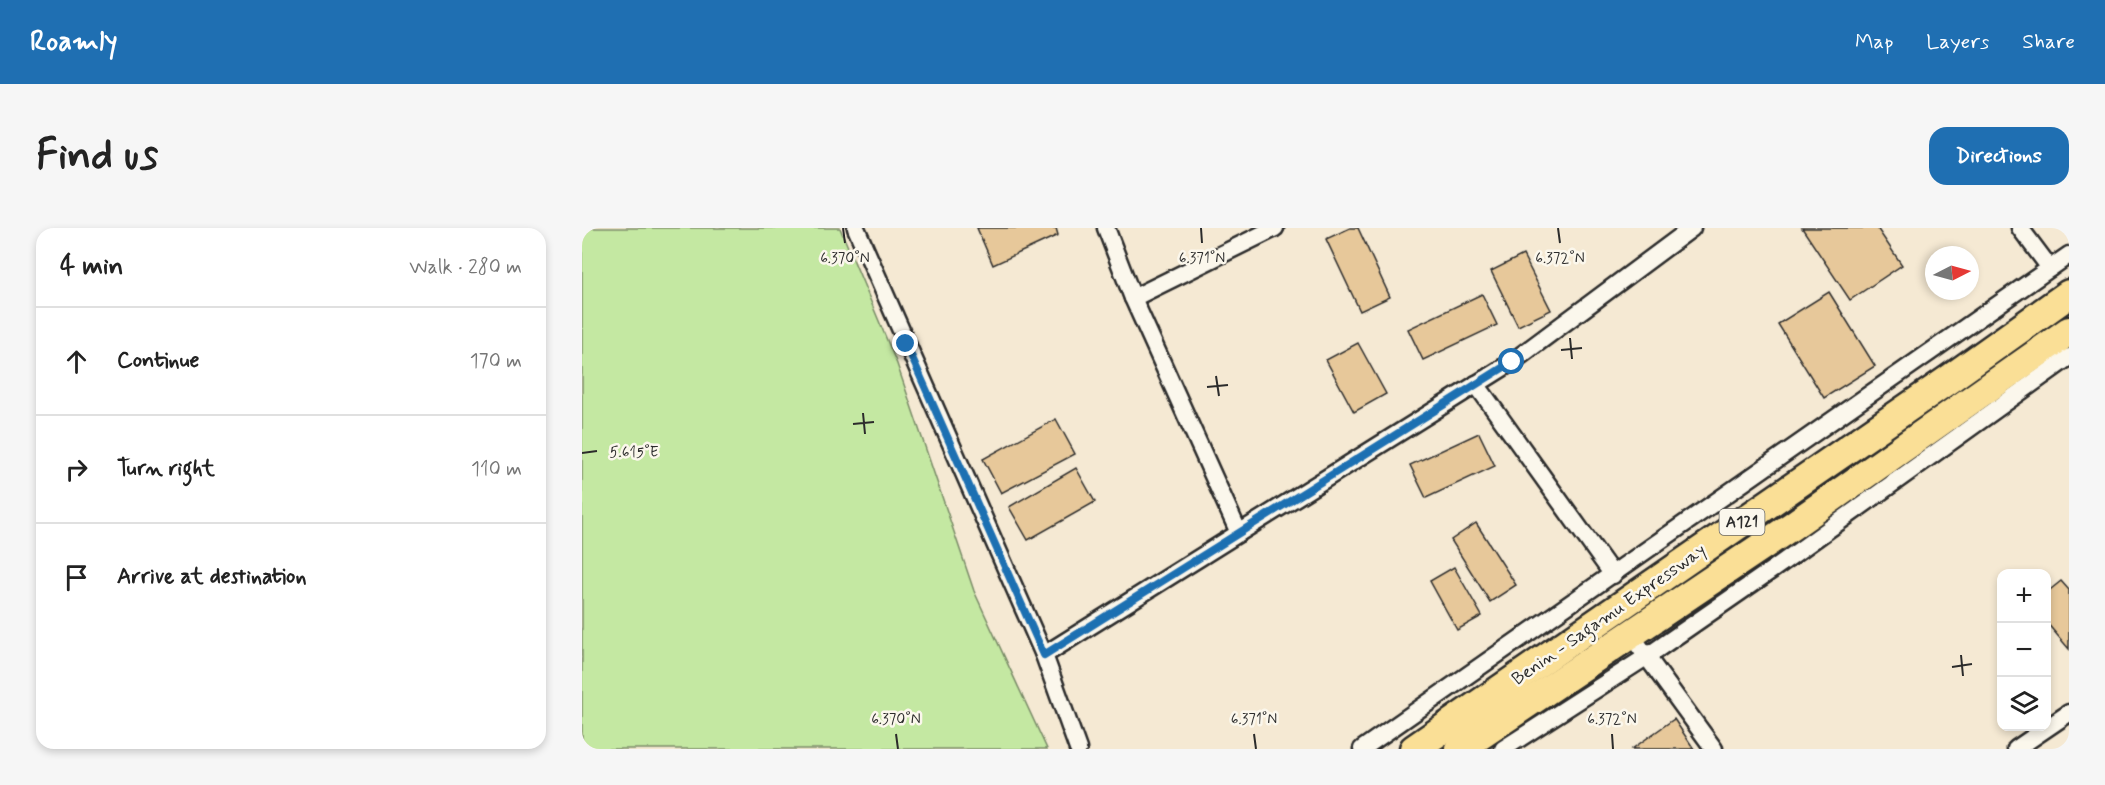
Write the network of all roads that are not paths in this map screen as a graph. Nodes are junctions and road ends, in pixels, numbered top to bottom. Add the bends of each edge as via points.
1 (855, 228) edge
2 (1106, 228) edge
3 (1275, 228) edge
4 (1692, 228) edge
5 (2020, 228) edge
6 (2069, 255) edge
7 (2050, 268) junction
8 (2069, 294) edge
9 (1134, 298) junction
10 (2069, 331) edge
11 (2069, 357) edge
12 (1476, 384) junction
13 (1239, 533) junction
14 (1613, 575) junction
15 (1639, 646) junction
16 (1044, 655) junction
17 (2069, 713) edge
18 (1423, 746) edge
19 (1078, 749) edge
20 (1362, 749) edge
21 (1461, 749) edge
22 (1503, 749) edge
23 (1714, 749) edge
24 (2016, 749) edge

1 - 16 street
2 - 9 street
3 - 9 street
4 - 12 street via 1512,362
5 - 7 street
6 - 7 street
7 - 14 street
8 - 18 highway, Benin - Sagamu Expressway / A121
9 - 13 street
10 - 15 highway, A121 via 1792,526
11 - 15 street via 1786,560
12 - 13 street
12 - 14 street
13 - 16 street
14 - 20 street
15 - 21 highway, A121
15 - 22 street
15 - 23 street
16 - 19 street
17 - 24 street

